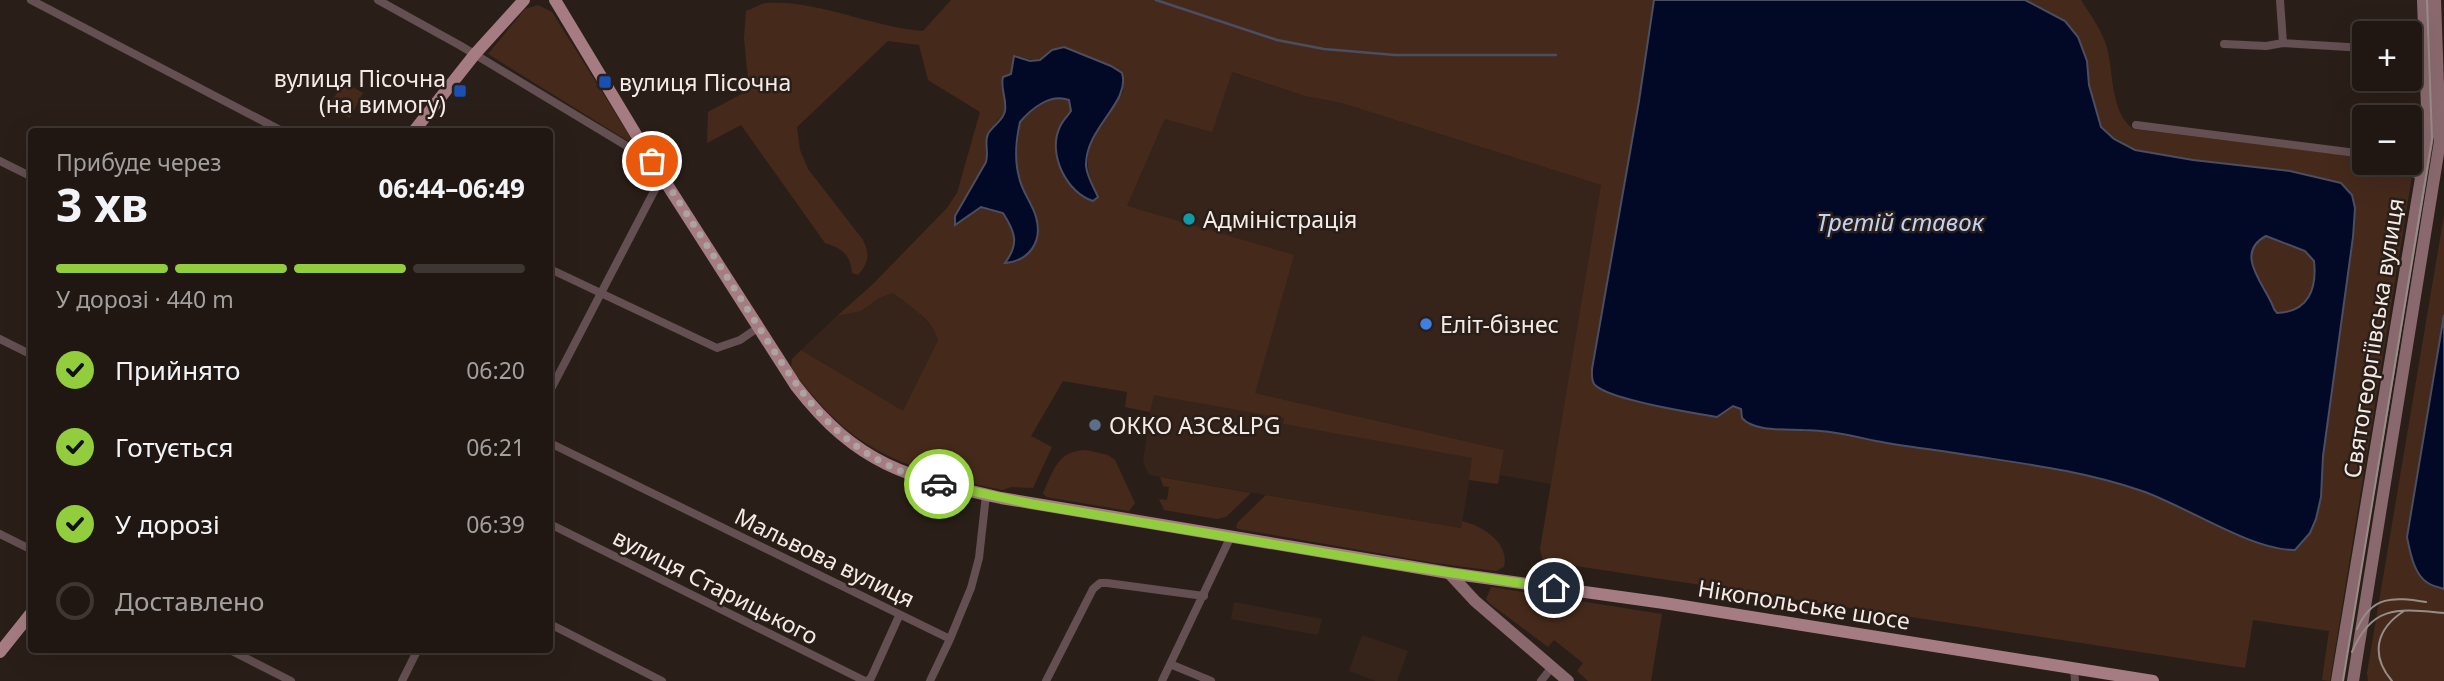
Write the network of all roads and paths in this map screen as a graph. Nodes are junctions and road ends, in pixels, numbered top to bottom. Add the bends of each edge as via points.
1 (31, 0) edge
2 (378, 0) edge
3 (524, 0) edge
4 (555, 0) edge
5 (2280, 0) edge
6 (2423, 0) edge
7 (2435, 0) edge
8 (2283, 43) junction
9 (2224, 44) dead end
10 (2352, 47) edge
11 (2425, 51) joint
12 (475, 54) junction
13 (2136, 125) dead end
14 (276, 128) edge
15 (416, 128) edge
16 (2352, 152) edge
17 (0, 161) edge
18 (652, 161) junction
19 (28, 175) edge
20 (2417, 175) edge
21 (662, 176) junction
22 (2421, 177) junction
23 (553, 270) edge
24 (600, 294) junction
25 (759, 327) junction
26 (0, 339) edge
27 (28, 353) edge
28 (553, 385) edge
29 (553, 444) edge
30 (986, 495) junction
31 (553, 525) edge
32 (0, 534) edge
33 (1231, 536) junction
34 (28, 548) edge
35 (1449, 573) junction
36 (1204, 596) junction
37 (899, 616) junction
38 (28, 617) edge
39 (553, 626) edge
40 (950, 639) junction
41 (0, 652) edge
42 (236, 653) edge
43 (416, 653) edge
44 (1170, 664) junction
45 (1552, 667) junction
46 (2075, 675) edge
47 (291, 681) edge
48 (402, 681) edge
49 (662, 681) edge
50 (866, 681) edge
51 (930, 681) edge
52 (1046, 681) edge
53 (1162, 681) edge
54 (1211, 681) edge
55 (1541, 681) edge
56 (1568, 681) edge
57 (2152, 681) edge
58 (2337, 681) edge
59 (2353, 681) edge

1 - 14 street
2 - 12 street
3 - 12 main road
4 - 18 main road, Нікопольське шосе
5 - 8 street
6 - 11 main road, Святогеоргіївська вулиця
7 - 59 main road, Святогеоргіївська вулиця via 2440,141
8 - 9 street
8 - 10 street
11 - 22 main road, Святогеоргіївська вулиця via 2428,136
12 - 15 main road
12 - 18 street
13 - 16 street
17 - 19 street
18 - 21 main road, Нікопольське шосе
20 - 22 street
21 - 24 street
21 - 25 main road, Нікопольське шосе
22 - 58 main road, Святогеоргіївська вулиця
23 - 24 street
24 - 25 street via 717,348
24 - 28 street
25 - 30 main road, Нікопольське шосе via 807,400 851,444 907,474
26 - 27 street
29 - 37 street, Мальвова вулиця
30 - 33 main road, Нікопольське шосе
30 - 40 street via 979,558
31 - 50 street, вулиця Старицького
32 - 34 street
33 - 35 main road, Нікопольське шосе
33 - 36 street
35 - 45 main road
35 - 46 main road, Нікопольське шосе via 1669,604
36 - 44 street
36 - 52 street via 1097,584
37 - 40 street, Мальвова вулиця
37 - 50 street, вулиця Старицького
38 - 41 main road
39 - 49 street
40 - 51 street
42 - 47 street
43 - 48 street
44 - 53 street
44 - 54 street
45 - 55 street
45 - 56 main road
46 - 57 main road, Нікопольське шосе

